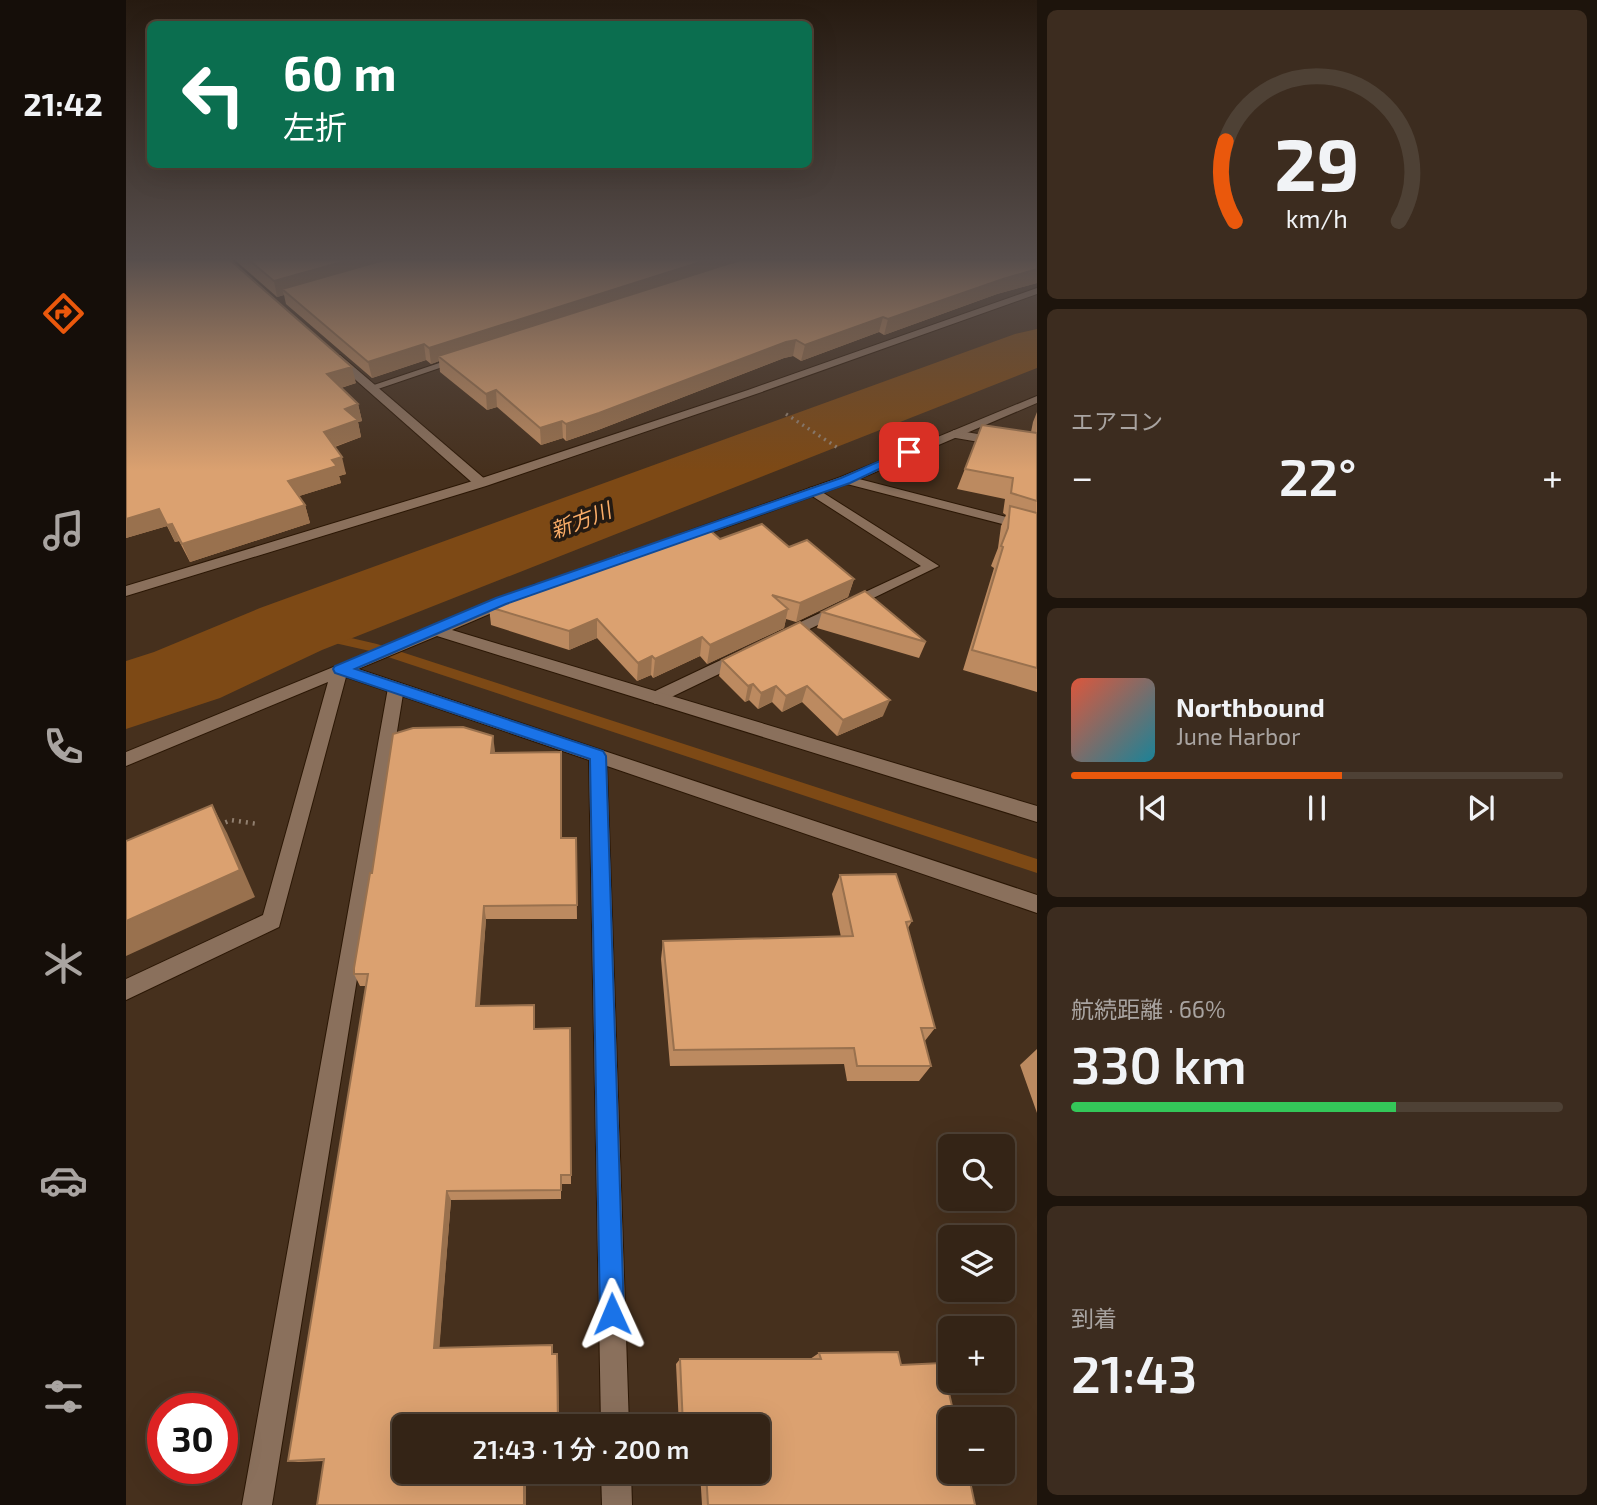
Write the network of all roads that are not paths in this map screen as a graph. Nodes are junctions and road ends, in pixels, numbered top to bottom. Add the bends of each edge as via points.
1 (926, 330) edge
2 (322, 345) edge
3 (467, 357) edge
4 (371, 387) junction
5 (1037, 400) edge
6 (954, 434) junction
7 (1037, 448) edge
8 (846, 480) junction
9 (481, 483) junction
10 (814, 491) junction
11 (1037, 529) edge
12 (671, 542) edge
13 (553, 583) edge
14 (126, 591) edge
15 (434, 630) junction
16 (340, 669) junction
17 (396, 688) junction
18 (654, 698) junction
19 (598, 756) junction
20 (126, 759) edge
21 (1037, 814) edge
22 (1037, 904) edge
23 (126, 990) edge
24 (615, 1414) edge
25 (616, 1484) edge
26 (257, 1505) edge
27 (617, 1505) edge

1 - 9 street
2 - 4 street
3 - 4 street
4 - 9 street
5 - 6 street
6 - 7 street
6 - 8 street
8 - 10 street
8 - 11 street
9 - 14 street
10 - 12 street
10 - 18 street via 932,566
13 - 15 street
15 - 16 street
15 - 18 street
16 - 17 street
16 - 20 street
16 - 23 street via 272,921
17 - 19 street
17 - 26 street
18 - 21 street
19 - 22 street
19 - 24 street
25 - 27 street

